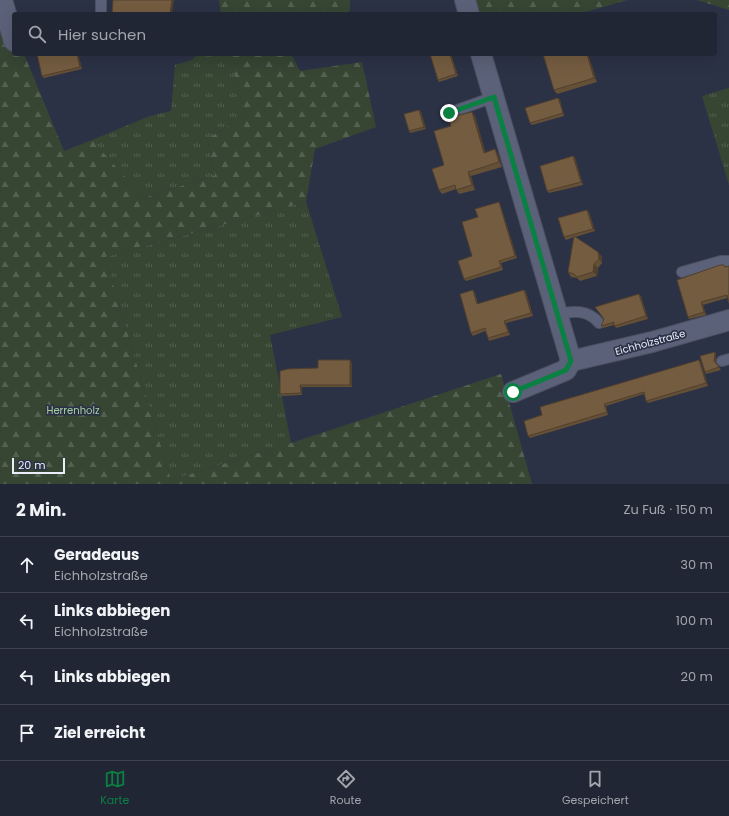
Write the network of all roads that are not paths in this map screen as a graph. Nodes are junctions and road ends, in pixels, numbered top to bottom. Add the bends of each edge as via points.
1 (2, 0) edge
2 (101, 0) edge
3 (465, 0) edge
4 (101, 12) edge
5 (468, 12) edge
6 (12, 34) edge
7 (482, 56) edge
8 (494, 97) junction
9 (449, 113) dead end
10 (729, 261) edge
11 (682, 272) dead end
12 (557, 315) junction
13 (729, 320) edge
14 (599, 323) dead end
15 (571, 361) junction
16 (513, 392) dead end

1 - 6 street
2 - 4 lane
3 - 5 street
7 - 8 street
8 - 9 lane
8 - 12 street
10 - 11 lane
12 - 14 lane via 574,312 585,314 593,316
12 - 15 street
13 - 15 street, Eichholzstraße
15 - 16 street, Eichholzstraße via 566,370

